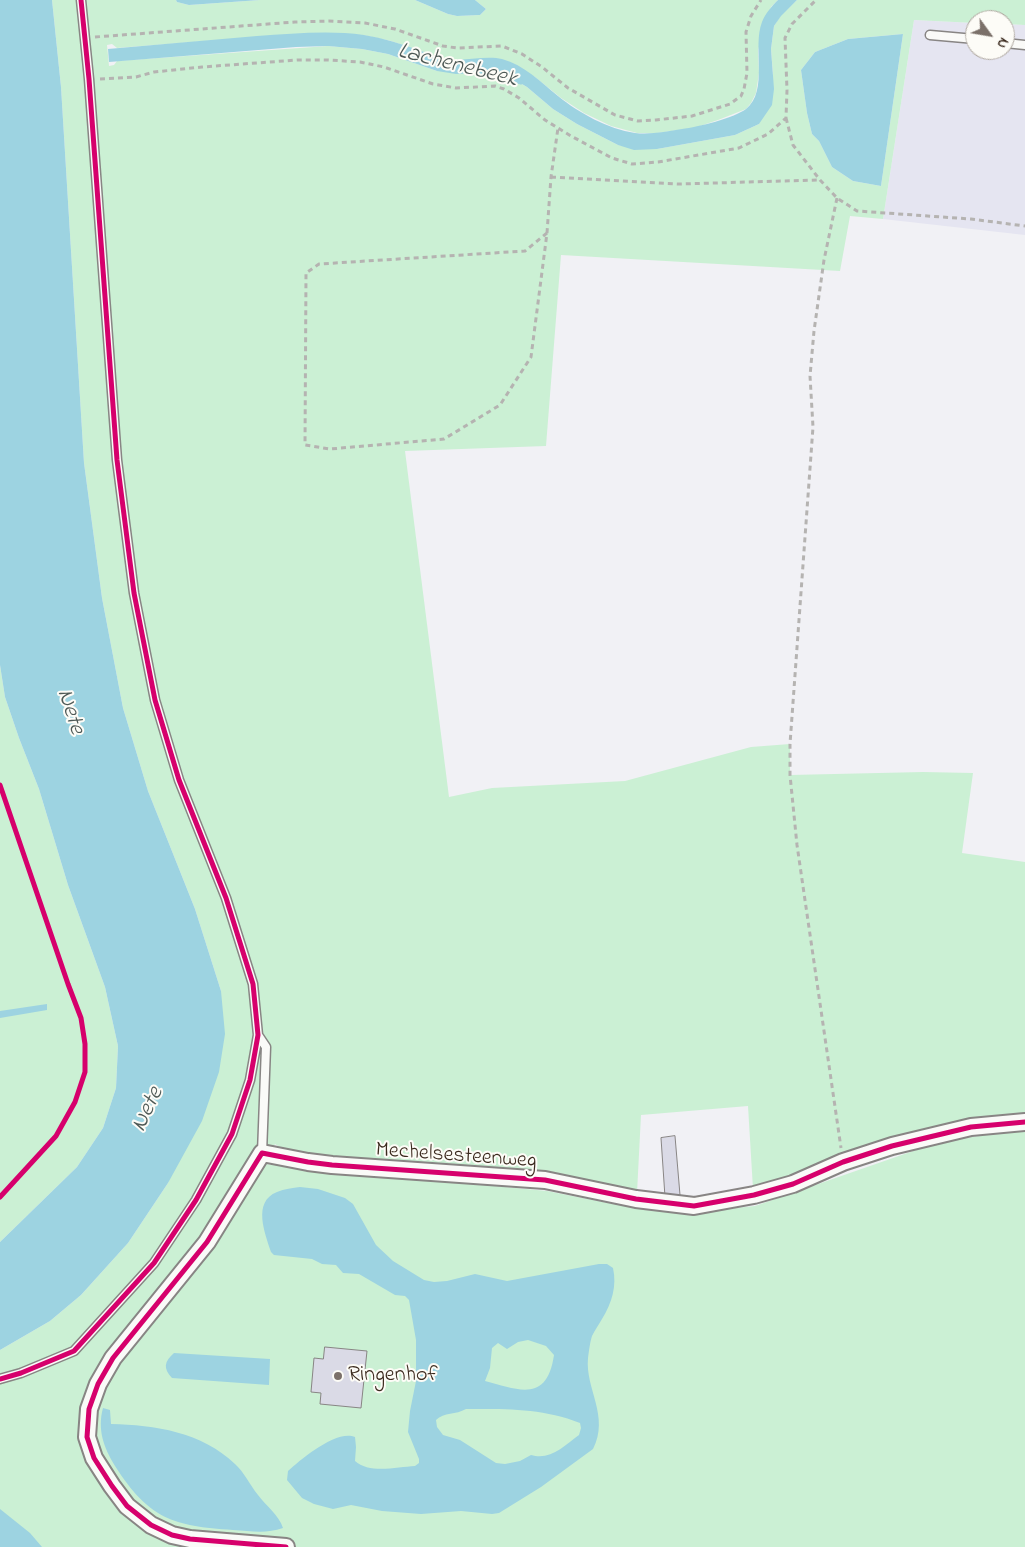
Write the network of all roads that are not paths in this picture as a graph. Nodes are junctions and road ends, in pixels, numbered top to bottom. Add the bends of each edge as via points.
1 (81, 0) edge
2 (930, 35) dead end
3 (965, 38) edge
4 (258, 1035) junction
5 (1025, 1122) edge
6 (262, 1153) junction
7 (0, 1379) edge
8 (286, 1547) edge

1 - 4 lane via 117,460 134,593 155,700 179,780 226,898 253,984
2 - 3 lane
4 - 6 lane via 266,1047
4 - 7 lane via 250,1080 232,1134 196,1200 154,1263 74,1351
5 - 6 street, Mechelsesteenweg via 971,1128 892,1146 770,1191 694,1206 636,1199 545,1180 324,1164
6 - 8 street via 207,1242 113,1358 98,1384 89,1409 87,1437 94,1458 112,1486 127,1506 151,1525 190,1540

